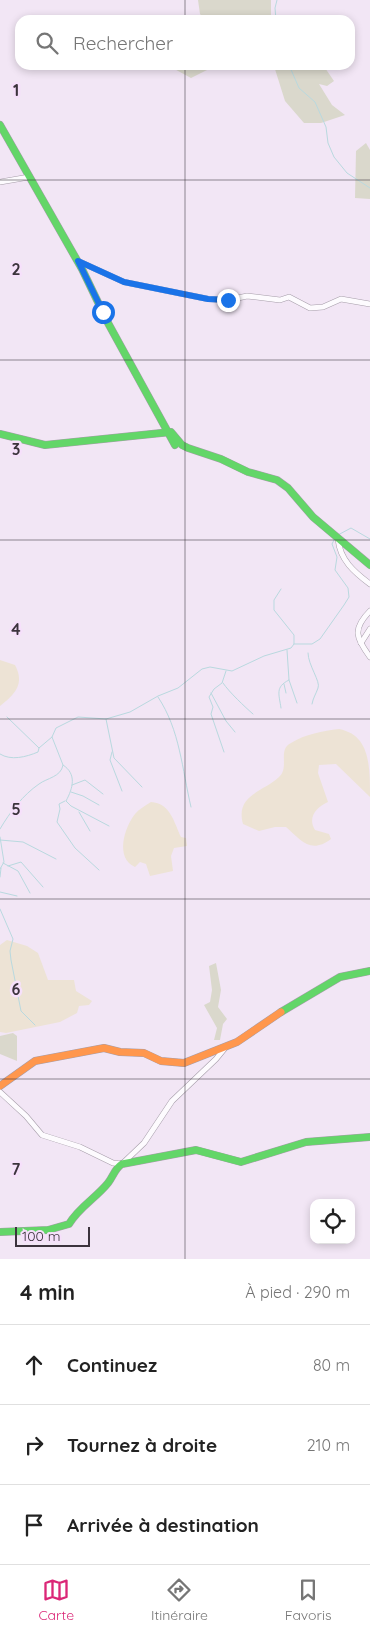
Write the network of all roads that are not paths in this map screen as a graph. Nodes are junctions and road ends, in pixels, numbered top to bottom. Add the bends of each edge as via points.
1 (0, 125) edge
2 (30, 177) junction
3 (0, 182) edge
4 (78, 261) junction
5 (370, 304) edge
6 (165, 431) junction
7 (0, 434) edge
8 (174, 446) dead end
9 (338, 539) junction
10 (370, 565) edge
11 (370, 584) edge
12 (370, 611) edge
13 (370, 629) edge
14 (361, 643) junction
15 (370, 657) edge
16 (370, 971) edge
17 (225, 1047) junction
18 (0, 1086) edge
19 (0, 1092) edge
20 (370, 1137) edge
21 (122, 1164) junction
22 (0, 1232) edge

1 - 2 street
2 - 3 street
2 - 4 street
4 - 5 street via 124,282 208,299 228,300 247,296 280,300 289,297 305,306 317,308 341,299
4 - 6 street
6 - 7 street via 45,445
6 - 8 street
6 - 9 street via 171,432 188,448 277,480
9 - 10 street
9 - 11 street via 344,559
12 - 14 street via 359,624 357,632
13 - 14 street
14 - 15 street
16 - 17 street via 340,978
17 - 18 street via 184,1063 104,1048 52,1057 35,1061
17 - 21 street via 172,1101 144,1143
19 - 21 street via 42,1135
20 - 21 street via 306,1142 241,1162 196,1150
21 - 22 street via 76,1212 69,1224 48,1230

